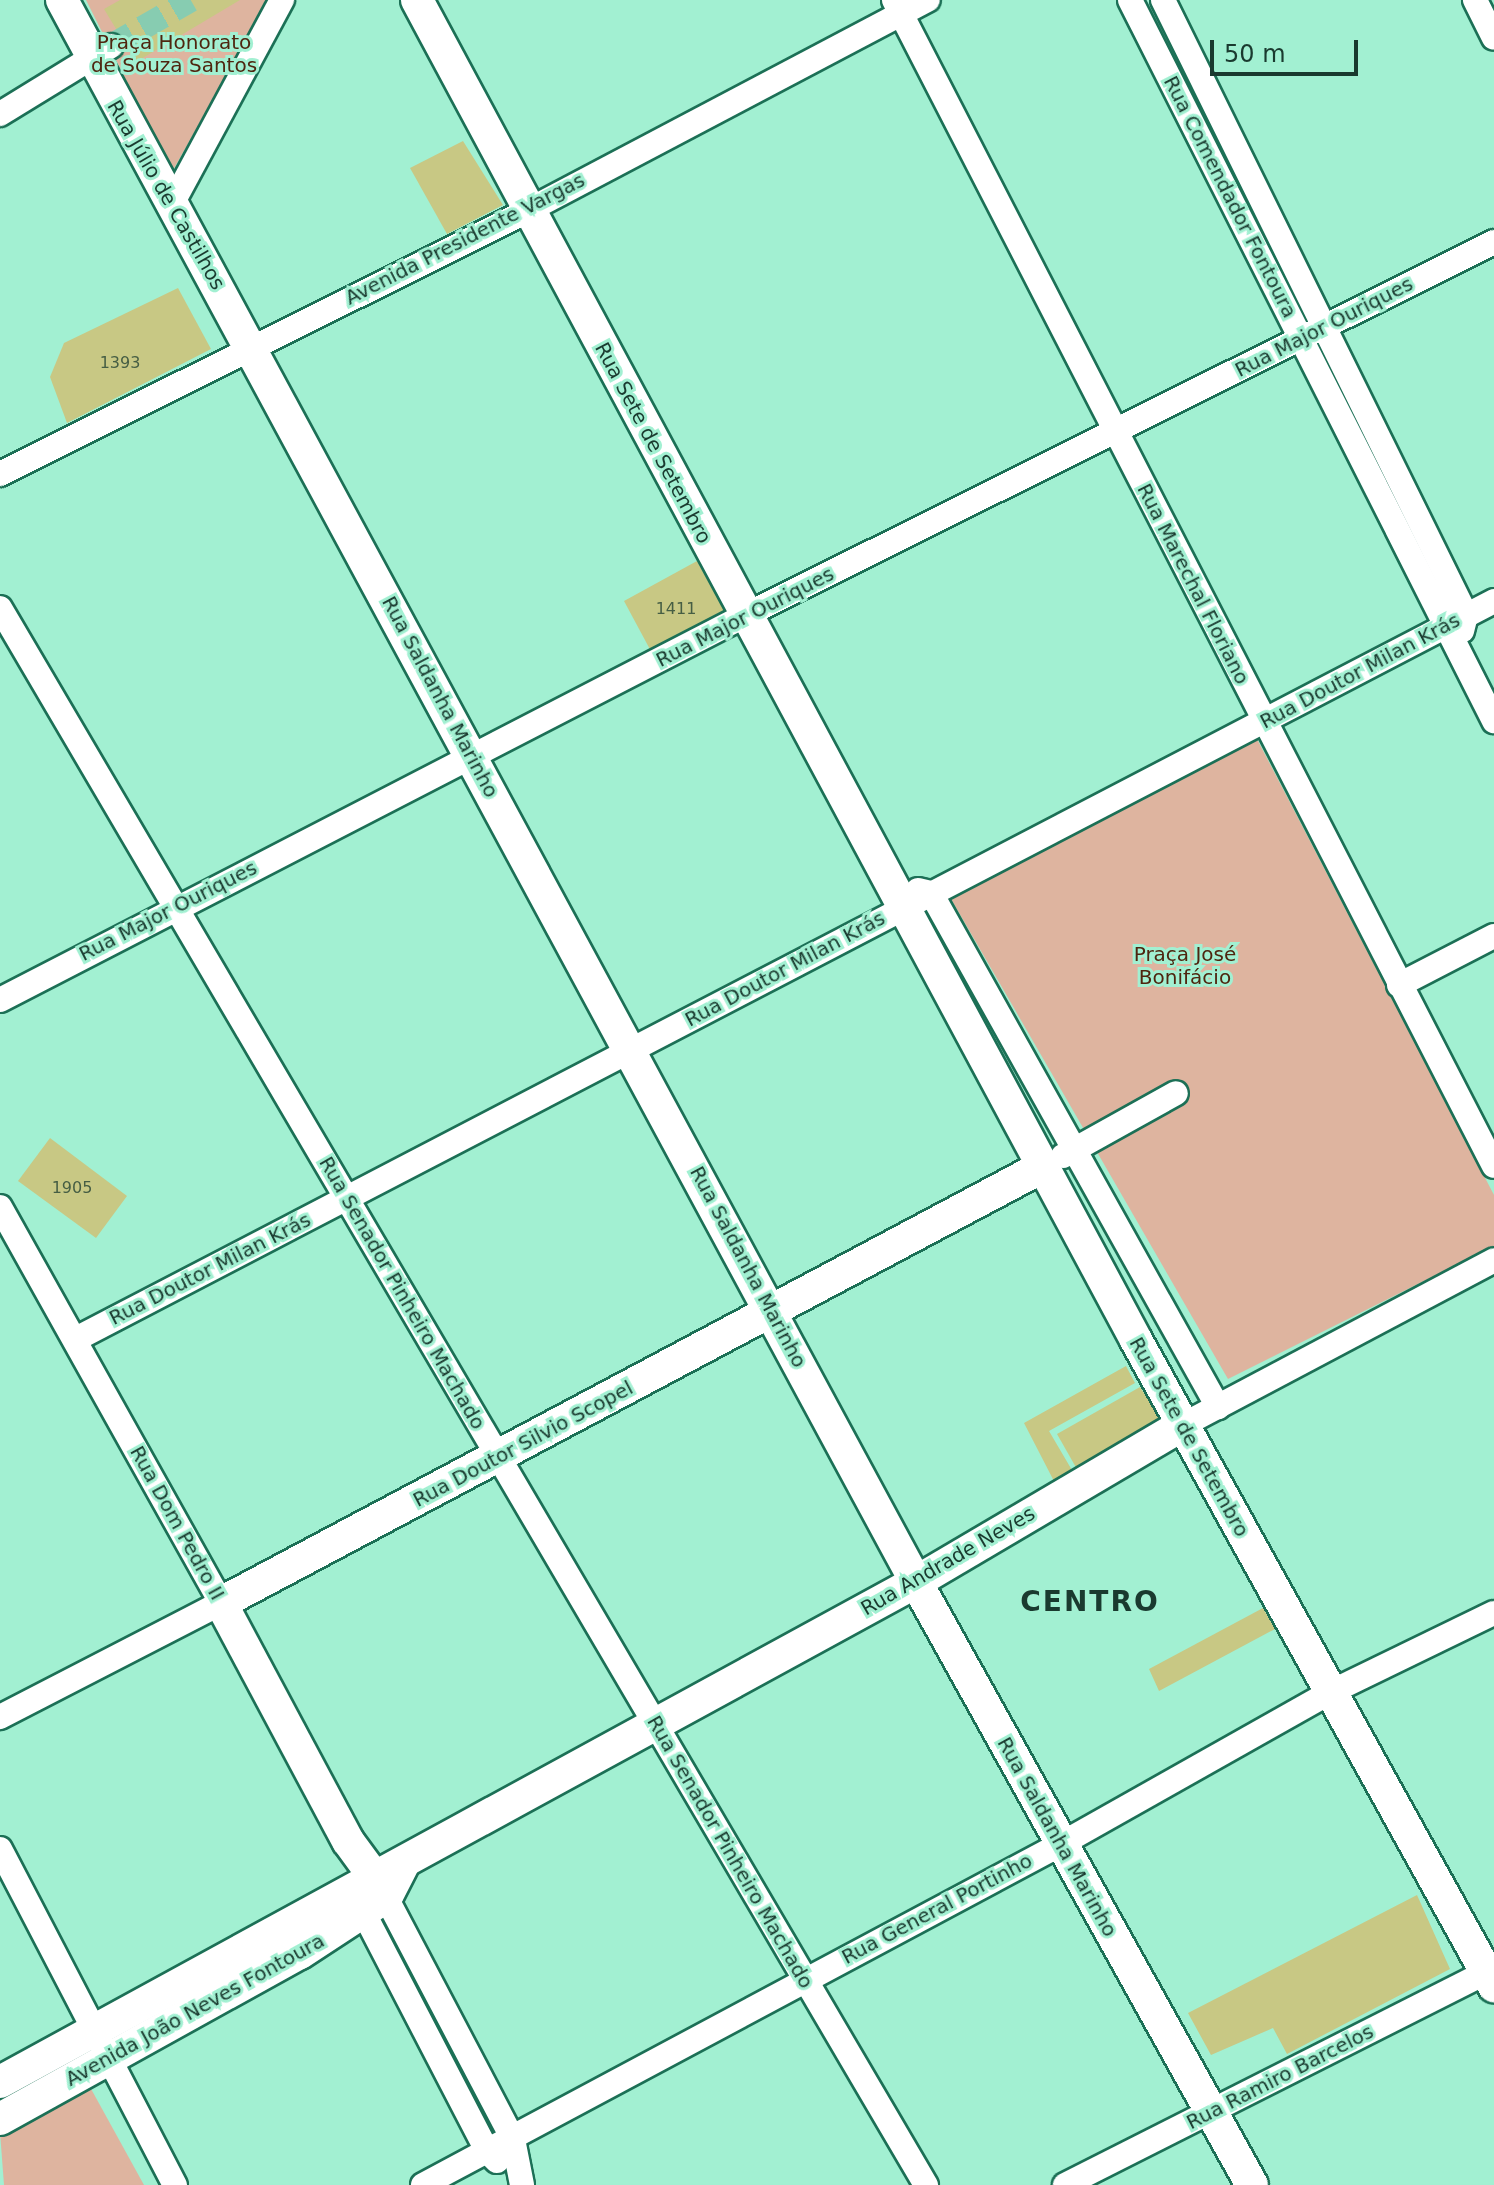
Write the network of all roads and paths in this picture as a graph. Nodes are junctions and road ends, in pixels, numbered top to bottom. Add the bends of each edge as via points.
1 (62, 0) edge
2 (282, 0) edge
3 (417, 0) edge
4 (928, 0) edge
5 (1130, 0) edge
6 (1475, 0) edge
7 (898, 7) edge
8 (1166, 7) edge
9 (1144, 27) junction
10 (1494, 38) edge
11 (101, 53) junction
12 (0, 114) edge
13 (1221, 118) junction
14 (1195, 129) junction
15 (172, 204) junction
16 (527, 211) junction
17 (1494, 242) edge
18 (1323, 327) junction
19 (1301, 338) junction
20 (252, 345) junction
21 (1360, 401) junction
22 (1337, 412) junction
23 (1115, 432) junction
24 (0, 474) edge
25 (1416, 515) junction
26 (1394, 527) junction
27 (1494, 601) edge
28 (0, 608) edge
29 (746, 615) junction
30 (1466, 615) junction
31 (1443, 627) junction
32 (1457, 653) junction
33 (1263, 721) junction
34 (1494, 721) edge
35 (471, 757) junction
36 (909, 895) junction
37 (175, 906) junction
38 (1494, 936) edge
39 (1399, 985) junction
40 (986, 991) junction
41 (0, 1000) edge
42 (957, 1005) junction
43 (632, 1050) junction
44 (1176, 1093) dead end
45 (1074, 1149) junction
46 (1044, 1166) junction
47 (1494, 1166) edge
48 (348, 1199) junction
49 (0, 1207) edge
50 (1135, 1258) junction
51 (1494, 1260) edge
52 (1103, 1277) junction
53 (772, 1310) junction
54 (76, 1339) junction
55 (1218, 1407) junction
56 (1183, 1425) junction
57 (498, 1458) junction
58 (916, 1582) junction
59 (221, 1603) junction
60 (1494, 1613) edge
61 (1329, 1693) junction
62 (0, 1717) edge
63 (657, 1725) junction
64 (1061, 1844) junction
65 (0, 1849) edge
66 (375, 1887) junction
67 (223, 1959) junction
68 (1491, 1975) edge
69 (803, 1980) junction
70 (239, 1987) junction
71 (95, 2029) junction
72 (108, 2060) junction
73 (0, 2082) edge
74 (1210, 2112) junction
75 (0, 2119) edge
76 (513, 2139) junction
77 (487, 2151) junction
78 (175, 2185) edge
79 (423, 2185) edge
80 (522, 2185) edge
81 (926, 2185) edge
82 (1065, 2185) edge
83 (1252, 2185) edge

1 - 11 main road, Rua Júlio de Castilhos
2 - 15 street
3 - 16 main road, Rua Sete de Setembro
4 - 7 street, Avenida Presidente Vargas
5 - 9 street, Rua Comendador Fontoura
6 - 10 street
7 - 16 street, Avenida Presidente Vargas
7 - 23 street, Rua Marechal Floriano
8 - 9 street
8 - 13 street, Rua Comendador Fontoura
9 - 14 street, Rua Comendador Fontoura
11 - 12 street
11 - 15 main road, Rua Júlio de Castilhos
13 - 14 street
13 - 18 street, Rua Comendador Fontoura
14 - 19 street, Rua Comendador Fontoura
15 - 20 main road, Rua Júlio de Castilhos
16 - 20 street, Avenida Presidente Vargas
16 - 29 main road, Rua Sete de Setembro
17 - 18 street, Rua Major Ouriques
18 - 19 street, Rua Major Ouriques
18 - 21 street, Rua Comendador Fontoura
19 - 22 street, Rua Comendador Fontoura
19 - 23 street, Rua Major Ouriques
20 - 24 street, Avenida Presidente Vargas
20 - 35 main road, Rua Saldanha Marinho
21 - 22 street
21 - 25 street, Rua Comendador Fontoura
22 - 26 street, Rua Comendador Fontoura
23 - 29 street, Rua Major Ouriques
23 - 33 street, Rua Marechal Floriano
25 - 26 street
25 - 30 street, Rua Comendador Fontoura
26 - 31 street, Rua Comendador Fontoura
27 - 30 street, Rua Doutor Milan Krás
28 - 37 street, Rua Senador Pinheiro Machado
29 - 35 street, Rua Major Ouriques
29 - 36 main road, Rua Sete de Setembro
30 - 31 street, Rua Doutor Milan Krás
30 - 32 street
31 - 32 street, Rua Comendador Fontoura
31 - 33 street, Rua Doutor Milan Krás
32 - 34 street, Rua Comendador Fontoura
33 - 36 street, Rua Doutor Milan Krás
33 - 39 street, Rua Marechal Floriano
35 - 37 street, Rua Major Ouriques
35 - 43 main road, Rua Saldanha Marinho
36 - 40 street, Rua Sete de Setembro
36 - 42 main road, Rua Sete de Setembro
36 - 43 street, Rua Doutor Milan Krás
37 - 41 street, Rua Major Ouriques
37 - 48 street, Rua Senador Pinheiro Machado
38 - 39 street
39 - 47 street, Rua Marechal Floriano
40 - 42 street
40 - 45 street, Rua Sete de Setembro
42 - 46 main road, Rua Sete de Setembro
43 - 48 street, Rua Doutor Milan Krás
43 - 53 main road, Rua Saldanha Marinho
44 - 45 street
45 - 46 street
45 - 50 street, Rua Sete de Setembro
46 - 52 main road, Rua Sete de Setembro
46 - 53 main road, Rua Doutor Silvio Scopel
48 - 54 street, Rua Doutor Milan Krás
48 - 57 street, Rua Senador Pinheiro Machado
49 - 54 street, Rua Dom Pedro II
50 - 52 street
50 - 55 street, Rua Sete de Setembro
51 - 55 street, Rua Andrade Neves
52 - 56 main road, Rua Sete de Setembro
53 - 57 main road, Rua Doutor Silvio Scopel
53 - 58 main road, Rua Saldanha Marinho
54 - 59 street, Rua Dom Pedro II
55 - 56 street, Rua Andrade Neves
56 - 58 main road, Rua Andrade Neves
56 - 61 main road, Rua Sete de Setembro
57 - 59 main road, Rua Doutor Silvio Scopel
57 - 63 street, Rua Senador Pinheiro Machado
58 - 63 main road, Rua Andrade Neves
58 - 64 main road, Rua Saldanha Marinho
59 - 62 street, Rua Doutor Silvio Scopel
59 - 66 main road, Rua Dom Pedro II
60 - 61 street, Rua General Portinho
61 - 64 street, Rua General Portinho
61 - 68 main road, Rua Sete de Setembro
63 - 66 main road, Rua Andrade Neves
63 - 69 street, Rua Senador Pinheiro Machado
64 - 69 street, Rua General Portinho
64 - 74 main road, Rua Saldanha Marinho
65 - 71 street
66 - 67 main road, Avenida João Neves Fontoura
66 - 70 main road, Avenida João Neves Fontoura
66 - 76 street, Rua Dom Pedro II
66 - 77 street, Rua Dom Pedro II
67 - 70 main road
67 - 71 main road, Avenida João Neves Fontoura
68 - 74 street, Rua Ramiro Barcelos
69 - 76 street, Rua General Portinho
69 - 81 street, Rua Senador Pinheiro Machado
70 - 72 main road, Avenida João Neves Fontoura
71 - 72 street
71 - 73 main road, Avenida João Neves Fontoura
72 - 75 main road, Avenida João Neves Fontoura
72 - 78 street
74 - 82 street, Rua Ramiro Barcelos
74 - 83 main road, Rua Saldanha Marinho
76 - 77 street, Rua General Portinho
76 - 80 street, Rua Dom Pedro II
77 - 79 street, Rua General Portinho
77 - 80 street, Rua Dom Pedro II

